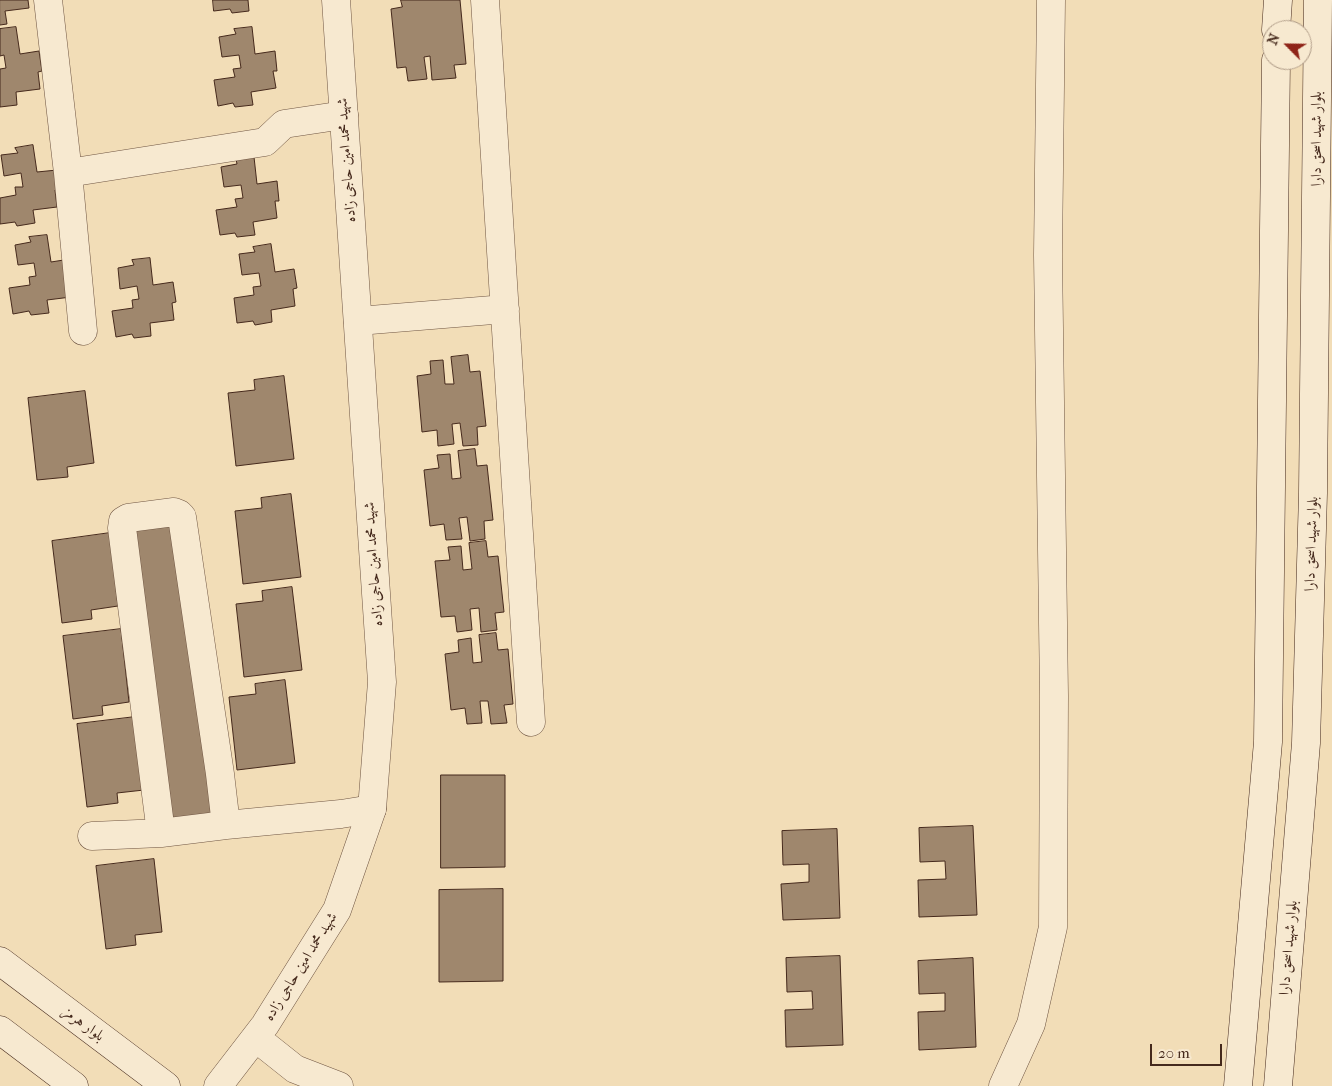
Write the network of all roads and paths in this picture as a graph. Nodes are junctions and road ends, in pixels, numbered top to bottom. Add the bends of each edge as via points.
1 (48, 0) edge
2 (336, 0) edge
3 (485, 0) edge
4 (1051, 0) edge
5 (1278, 0) edge
6 (1318, 0) edge
7 (1277, 20) edge
8 (1276, 70) edge
9 (344, 115) junction
10 (68, 173) junction
11 (505, 309) junction
12 (358, 321) junction
13 (83, 331) dead end
14 (532, 722) dead end
15 (372, 809) junction
16 (226, 825) junction
17 (161, 833) junction
18 (92, 836) dead end
19 (0, 961) edge
20 (0, 1030) edge
21 (256, 1038) junction
22 (74, 1086) edge
23 (166, 1086) edge
24 (218, 1086) edge
25 (339, 1086) edge
26 (1003, 1086) edge
27 (1238, 1086) edge
28 (1278, 1086) edge

1 - 10 street
2 - 9 street, شهید محمد امین حاجی زاده
3 - 11 street
4 - 26 street via 1048,255 1054,696 1053,927 1031,1024
5 - 7 street
6 - 28 street, بلوار شهید اسحق دارا via 1313,493 1306,733
8 - 27 street via 1268,742
9 - 10 street via 284,124 265,142
9 - 12 street, شهید محمد امین حاجی زاده
10 - 13 street
11 - 12 street
11 - 14 street
12 - 15 street, شهید محمد امین حاجی زاده via 382,682
15 - 16 street
15 - 21 street, شهید محمد امین حاجی زاده via 336,910
16 - 17 street
16 - 17 street via 182,517 174,512 128,518 123,521 122,528
17 - 18 street
19 - 23 street, بلوار هرمز
20 - 22 street
21 - 24 street, شهید محمد امین حاجی زاده
21 - 25 street via 295,1069

